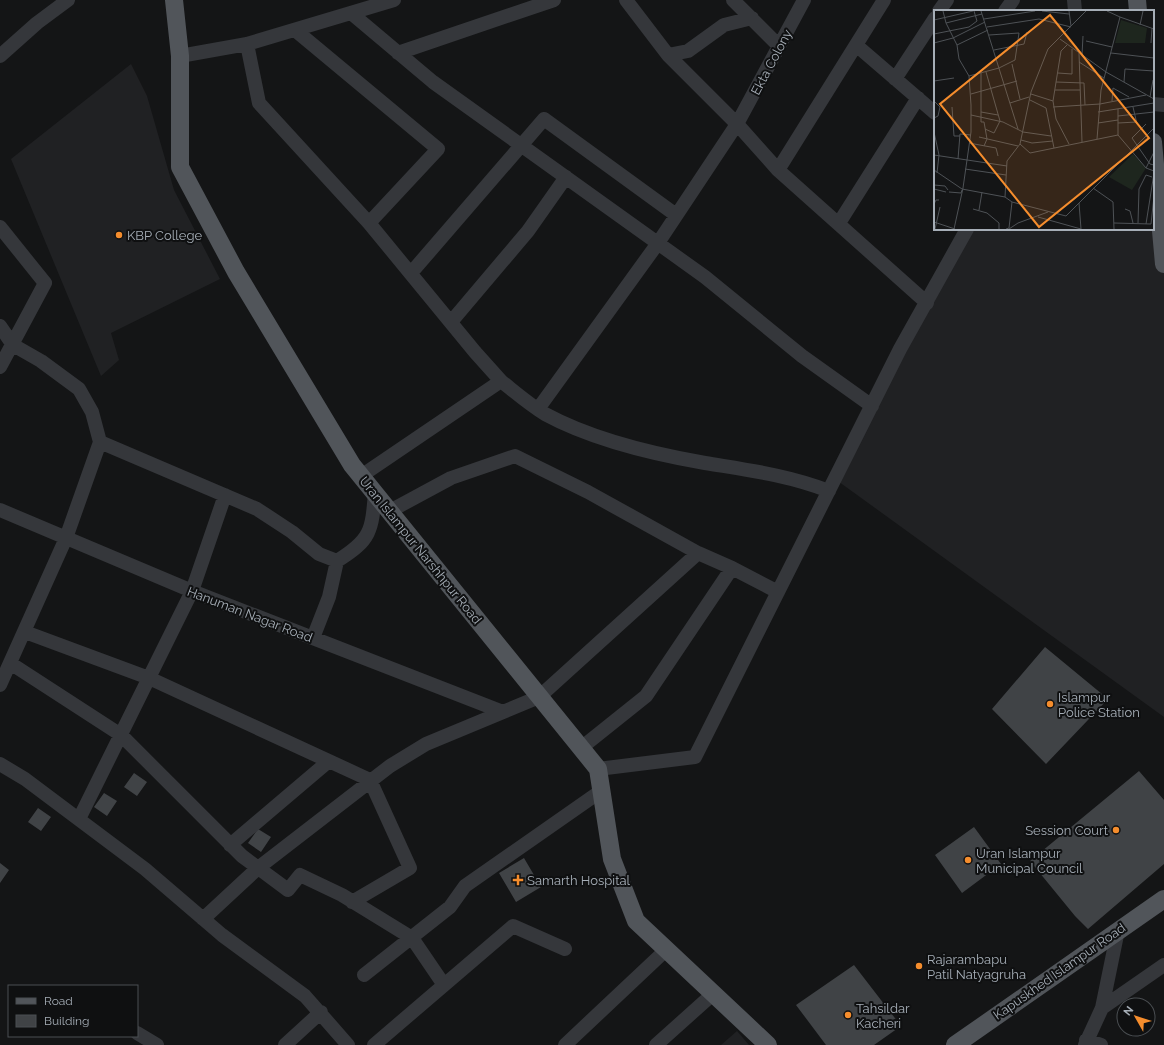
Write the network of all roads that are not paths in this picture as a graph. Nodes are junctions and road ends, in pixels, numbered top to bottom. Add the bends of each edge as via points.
1 (68, 0) edge
2 (174, 0) edge
3 (394, 0) edge
4 (554, 0) edge
5 (626, 0) edge
6 (733, 0) edge
7 (804, 0) edge
8 (884, 0) edge
9 (947, 0) edge
10 (1074, 0) edge
11 (1136, 0) edge
12 (375, 2) edge
13 (1018, 2) edge
14 (940, 10) edge
15 (1006, 10) edge
16 (1075, 10) edge
17 (1138, 10) edge
18 (351, 13) junction
19 (752, 18) junction
20 (934, 20) edge
21 (295, 30) junction
22 (247, 44) junction
23 (856, 45) junction
24 (779, 46) junction
25 (398, 53) junction
26 (668, 55) junction
27 (0, 56) edge
28 (180, 56) junction
29 (895, 78) junction
30 (918, 98) junction
31 (1154, 104) edge
32 (1164, 105) edge
33 (934, 112) edge
34 (737, 124) junction
35 (521, 146) junction
36 (1154, 147) edge
37 (1158, 169) edge
38 (778, 170) junction
39 (566, 177) junction
40 (676, 215) junction
41 (369, 223) junction
42 (839, 223) junction
43 (0, 227) edge
44 (966, 230) edge
45 (658, 243) junction
46 (1164, 264) edge
47 (411, 273) junction
48 (927, 303) junction
49 (451, 322) junction
50 (0, 326) edge
51 (13, 345) junction
52 (0, 367) edge
53 (501, 381) junction
54 (872, 406) junction
55 (538, 409) junction
56 (100, 442) junction
57 (362, 476) junction
58 (375, 492) junction
59 (829, 492) junction
60 (225, 495) junction
61 (0, 510) edge
62 (390, 512) junction
63 (66, 538) junction
64 (698, 553) junction
65 (337, 561) junction
66 (732, 568) junction
67 (192, 591) junction
68 (778, 592) junction
69 (25, 632) junction
70 (313, 638) junction
71 (10, 663) junction
72 (149, 678) junction
73 (0, 685) edge
74 (539, 697) junction
75 (503, 712) junction
76 (121, 735) junction
77 (581, 748) junction
78 (329, 761) junction
79 (0, 764) edge
80 (598, 769) junction
81 (370, 780) junction
82 (601, 791) junction
83 (79, 819) junction
84 (230, 845) junction
85 (258, 868) junction
86 (1164, 899) edge
87 (352, 902) junction
88 (204, 919) junction
89 (1118, 930) junction
90 (412, 938) junction
91 (565, 949) dead end
92 (667, 949) junction
93 (1164, 965) edge
94 (364, 974) dead end
95 (444, 985) junction
96 (714, 993) junction
97 (1102, 1008) junction
98 (320, 1012) junction
99 (138, 1034) edge
100 (1086, 1042) edge
101 (157, 1045) edge
102 (286, 1045) edge
103 (348, 1045) edge
104 (374, 1045) edge
105 (565, 1045) edge
106 (656, 1045) edge
107 (768, 1045) edge
108 (955, 1045) edge
109 (1101, 1045) edge

1 - 27 street
2 - 28 main road, Uran Islampur Narshhpur Road
3 - 12 street
4 - 25 street
5 - 26 street
6 - 19 street
7 - 24 street, Ekta Colony
8 - 23 street
9 - 14 street
10 - 16 street
11 - 17 main road
12 - 18 street
13 - 15 street
18 - 21 street
18 - 25 street
19 - 24 street
19 - 26 street via 724,25 688,51
20 - 29 street
21 - 22 street
21 - 41 street via 438,149
22 - 28 street
22 - 41 street via 259,103
23 - 29 street
23 - 38 street
24 - 34 street, Ekta Colony
25 - 35 street via 433,82
26 - 34 street
28 - 57 main road, Uran Islampur Narshhpur Road via 180,168 236,272 352,465
29 - 30 street
30 - 33 street
30 - 42 street
31 - 32 street
34 - 38 street
34 - 40 street, Ekta Colony
35 - 39 street
35 - 40 street via 544,119
35 - 47 street
36 - 37 main road
37 - 46 main road
38 - 42 street
39 - 45 street
39 - 49 street via 528,231
40 - 45 street, Ekta Colony
41 - 47 street
42 - 48 street
43 - 51 street via 45,283
44 - 48 street
45 - 54 street via 728,295 802,356
45 - 55 street, Ekta Colony
47 - 49 street
48 - 54 street via 900,349
49 - 53 street
50 - 51 street
51 - 52 street
51 - 56 street via 41,360 79,389 92,412
53 - 55 street
53 - 57 street
54 - 59 street
55 - 59 street via 577,428 621,443 704,463 766,472 795,479
56 - 60 street
56 - 63 street
57 - 58 main road, Uran Islampur Narshhpur Road
58 - 62 main road, Uran Islampur Narshhpur Road
58 - 65 street via 373,520 368,536 357,549
59 - 68 street
60 - 65 street via 257,509 319,554
60 - 67 street
61 - 63 street, Hanuman Nagar Road
62 - 64 street via 451,478 515,456 588,492
62 - 74 main road, Uran Islampur Narshhpur Road
63 - 67 street, Hanuman Nagar Road
63 - 69 street
64 - 66 street
64 - 74 street
65 - 70 street via 329,598
66 - 68 street
66 - 77 street via 646,696
67 - 70 street, Hanuman Nagar Road
67 - 72 street
68 - 80 street via 695,757
69 - 71 street
69 - 72 street
70 - 75 street, Hanuman Nagar Road
71 - 73 street
71 - 76 street
72 - 76 street
72 - 78 street
74 - 75 street
74 - 77 main road, Uran Islampur Narshhpur Road
75 - 81 street via 426,744
76 - 83 street
76 - 84 street
77 - 80 main road, Uran Islampur Narshhpur Road
78 - 81 street
78 - 84 street
79 - 83 street
80 - 82 main road
81 - 85 street
81 - 87 street via 410,868
82 - 90 street via 465,886 450,907
82 - 92 main road via 612,859 636,921
83 - 88 street via 145,869
84 - 85 street
85 - 87 street via 288,890 300,875
85 - 88 street
86 - 89 main road, Kapuskhed Islampur Road
87 - 90 street
88 - 98 street via 222,936 305,996
89 - 97 street
89 - 108 main road, Kapuskhed Islampur Road
90 - 94 street
90 - 95 street
91 - 95 street via 513,926
92 - 96 main road
92 - 105 street
93 - 97 street
95 - 104 street
96 - 106 street
96 - 107 main road
97 - 100 street
98 - 102 street
98 - 103 street
99 - 101 street
100 - 109 street

